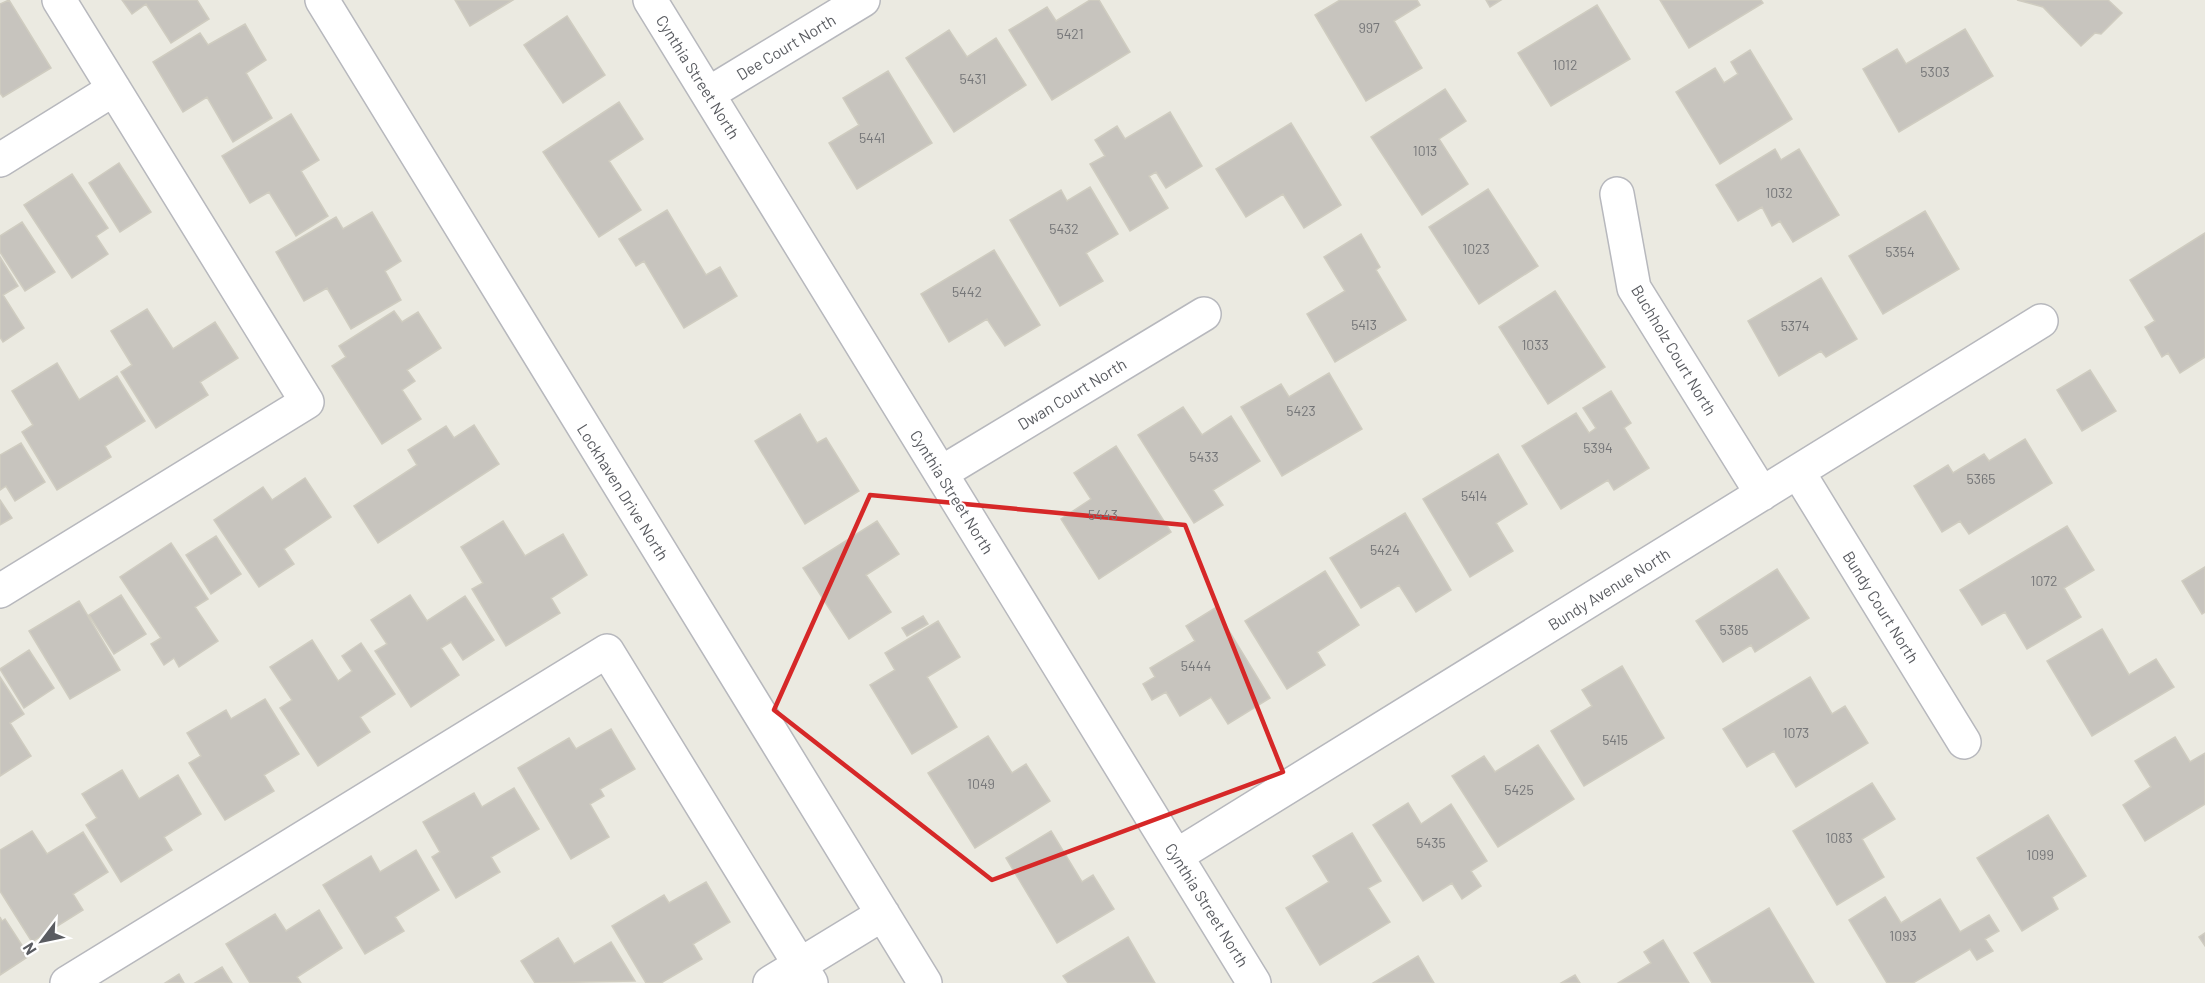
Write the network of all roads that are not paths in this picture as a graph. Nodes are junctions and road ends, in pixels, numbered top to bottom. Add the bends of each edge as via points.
1 (59, 0) edge
2 (322, 0) edge
3 (650, 0) edge
4 (864, 0) edge
5 (114, 89) junction
6 (708, 94) junction
7 (0, 160) edge
8 (1617, 194) dead end
9 (1204, 314) dead end
10 (2042, 321) dead end
11 (1798, 472) junction
12 (941, 473) junction
13 (1762, 494) junction
14 (0, 591) edge
15 (1964, 742) dead end
16 (1176, 856) junction
17 (882, 914) junction
18 (806, 974) edge
19 (67, 983) edge
20 (770, 983) edge
21 (925, 983) edge
22 (1254, 983) edge

1 - 5 street
2 - 17 street, Lockhaven Drive North
3 - 6 street, Cynthia Street North
4 - 6 street, Dee Court North
5 - 7 street
5 - 14 street via 307,402
6 - 12 street, Cynthia Street North
8 - 13 street, Buchholz Court North via 1634,288
9 - 12 street, Dwan Court North
10 - 11 street, Bundy Avenue North
11 - 13 street, Bundy Avenue North
11 - 15 street, Bundy Court North
12 - 16 street, Cynthia Street North
13 - 16 street, Bundy Avenue North
16 - 22 street, Cynthia Street North
17 - 18 street
17 - 21 street, Lockhaven Drive North
18 - 19 street via 607,651
18 - 20 street

